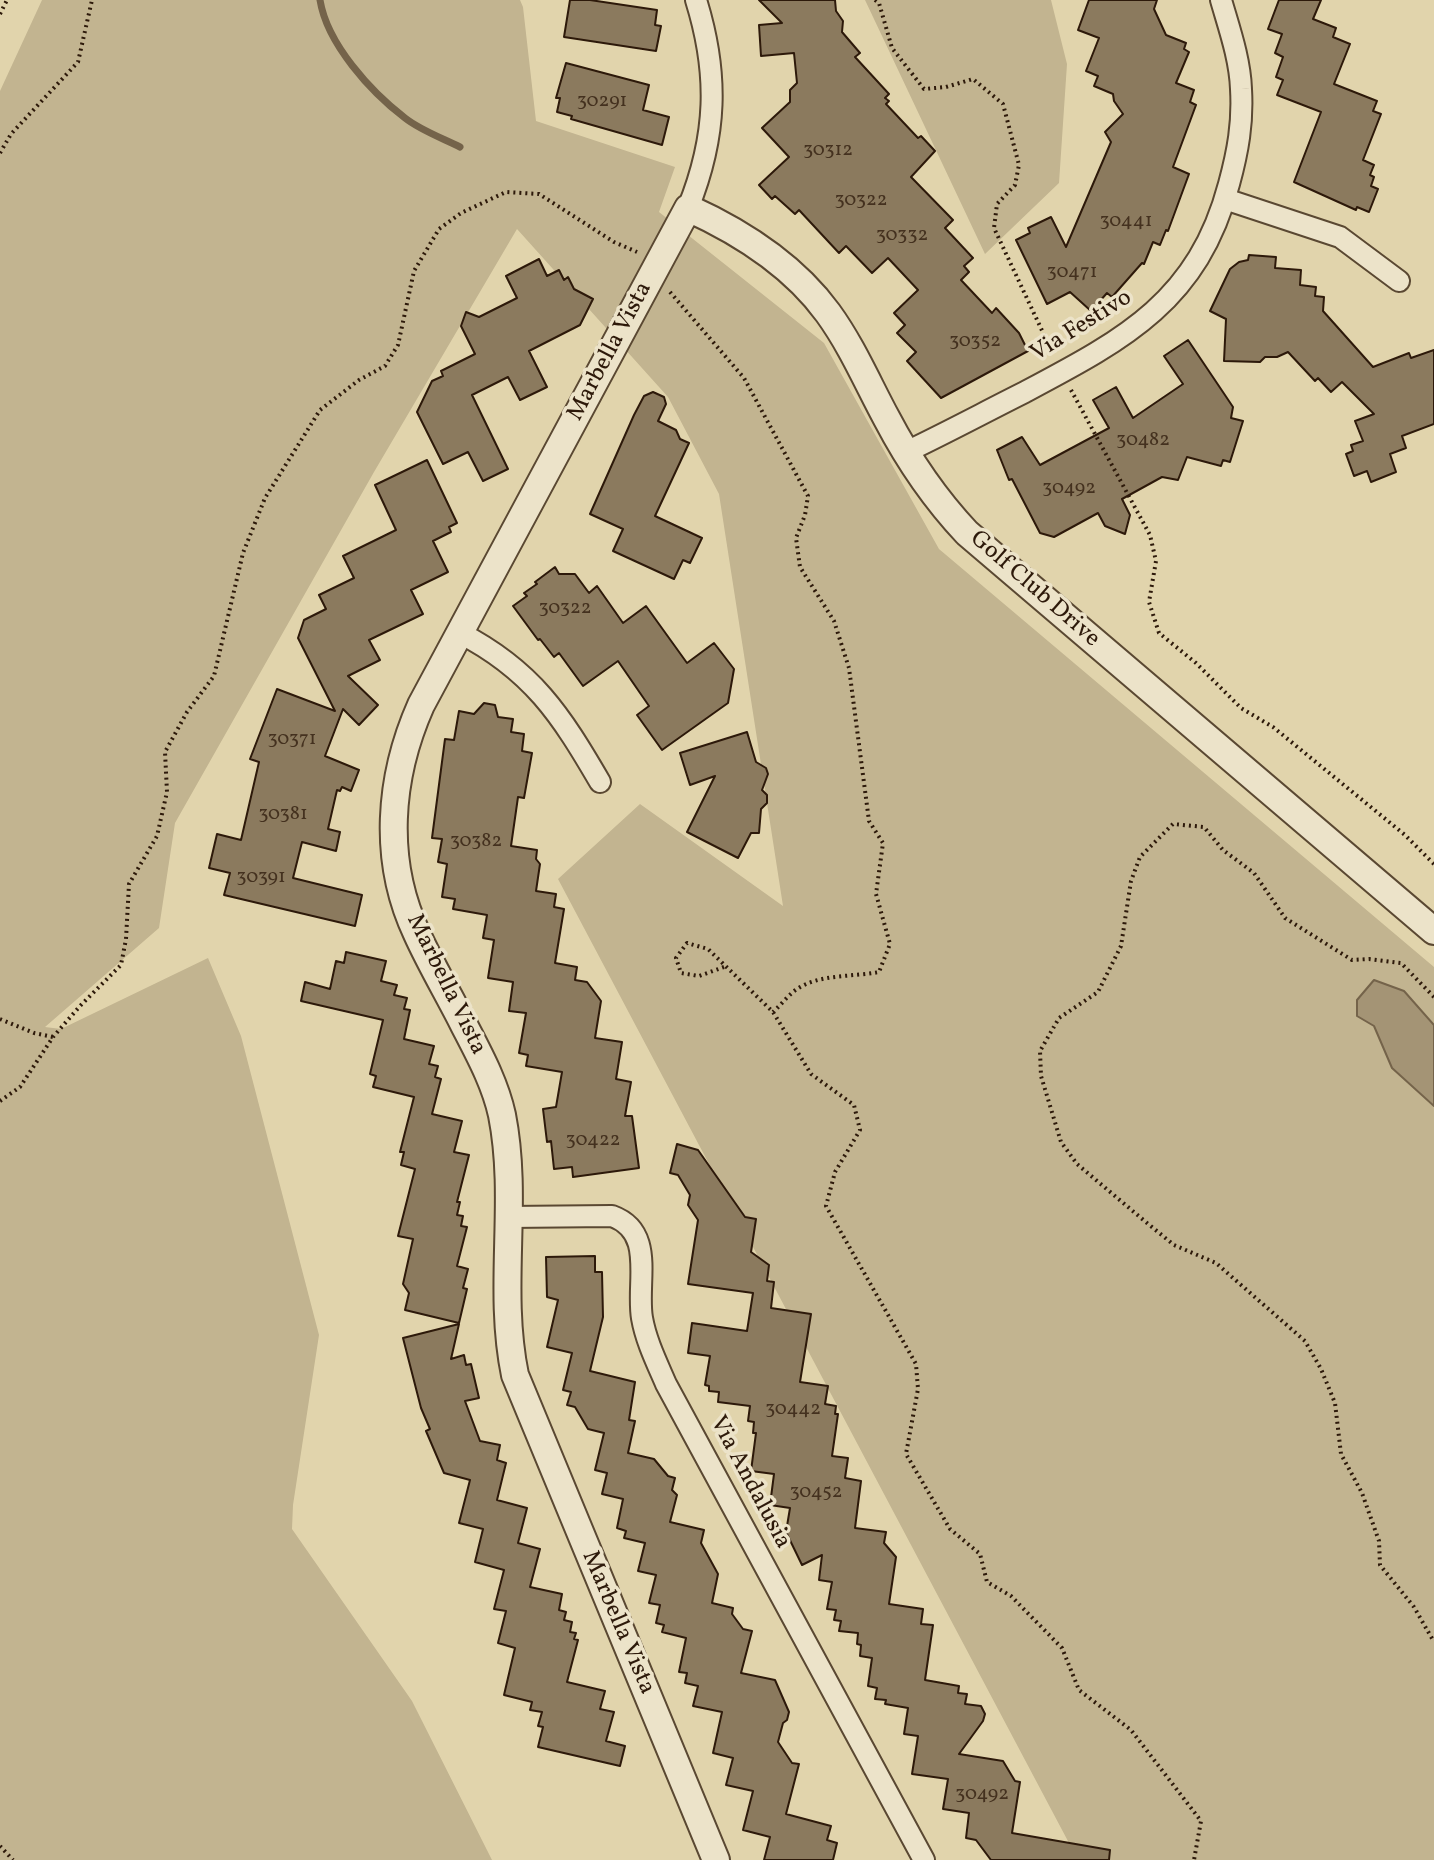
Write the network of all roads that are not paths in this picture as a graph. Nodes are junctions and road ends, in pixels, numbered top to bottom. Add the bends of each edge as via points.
1 (696, 0) edge
2 (1221, 0) edge
3 (1225, 199) junction
4 (688, 208) junction
5 (1399, 281) dead end
6 (906, 452) junction
7 (460, 633) junction
8 (600, 782) dead end
9 (1434, 931) edge
10 (508, 1217) junction
11 (716, 1860) edge
12 (924, 1860) edge

1 - 4 street, Marbella Vista via 713,91 707,148
2 - 3 street, Via Festivo via 1241,86 1241,141
3 - 5 street via 1340,237
3 - 6 street, Via Festivo via 1209,241 1185,280 1156,311 1062,372
4 - 6 street, Golf Club Drive via 760,249 807,288 844,337
4 - 7 street, Marbella Vista
6 - 9 street, Golf Club Drive via 927,487 967,533
7 - 8 street via 525,676 545,696
7 - 10 street, Marbella Vista via 421,705 403,752 394,797 395,855 416,932 490,1077 501,1112
10 - 11 street, Marbella Vista via 506,1312 515,1375
10 - 12 street, Via Andalusia via 612,1216 633,1230 642,1262 642,1316 666,1384

